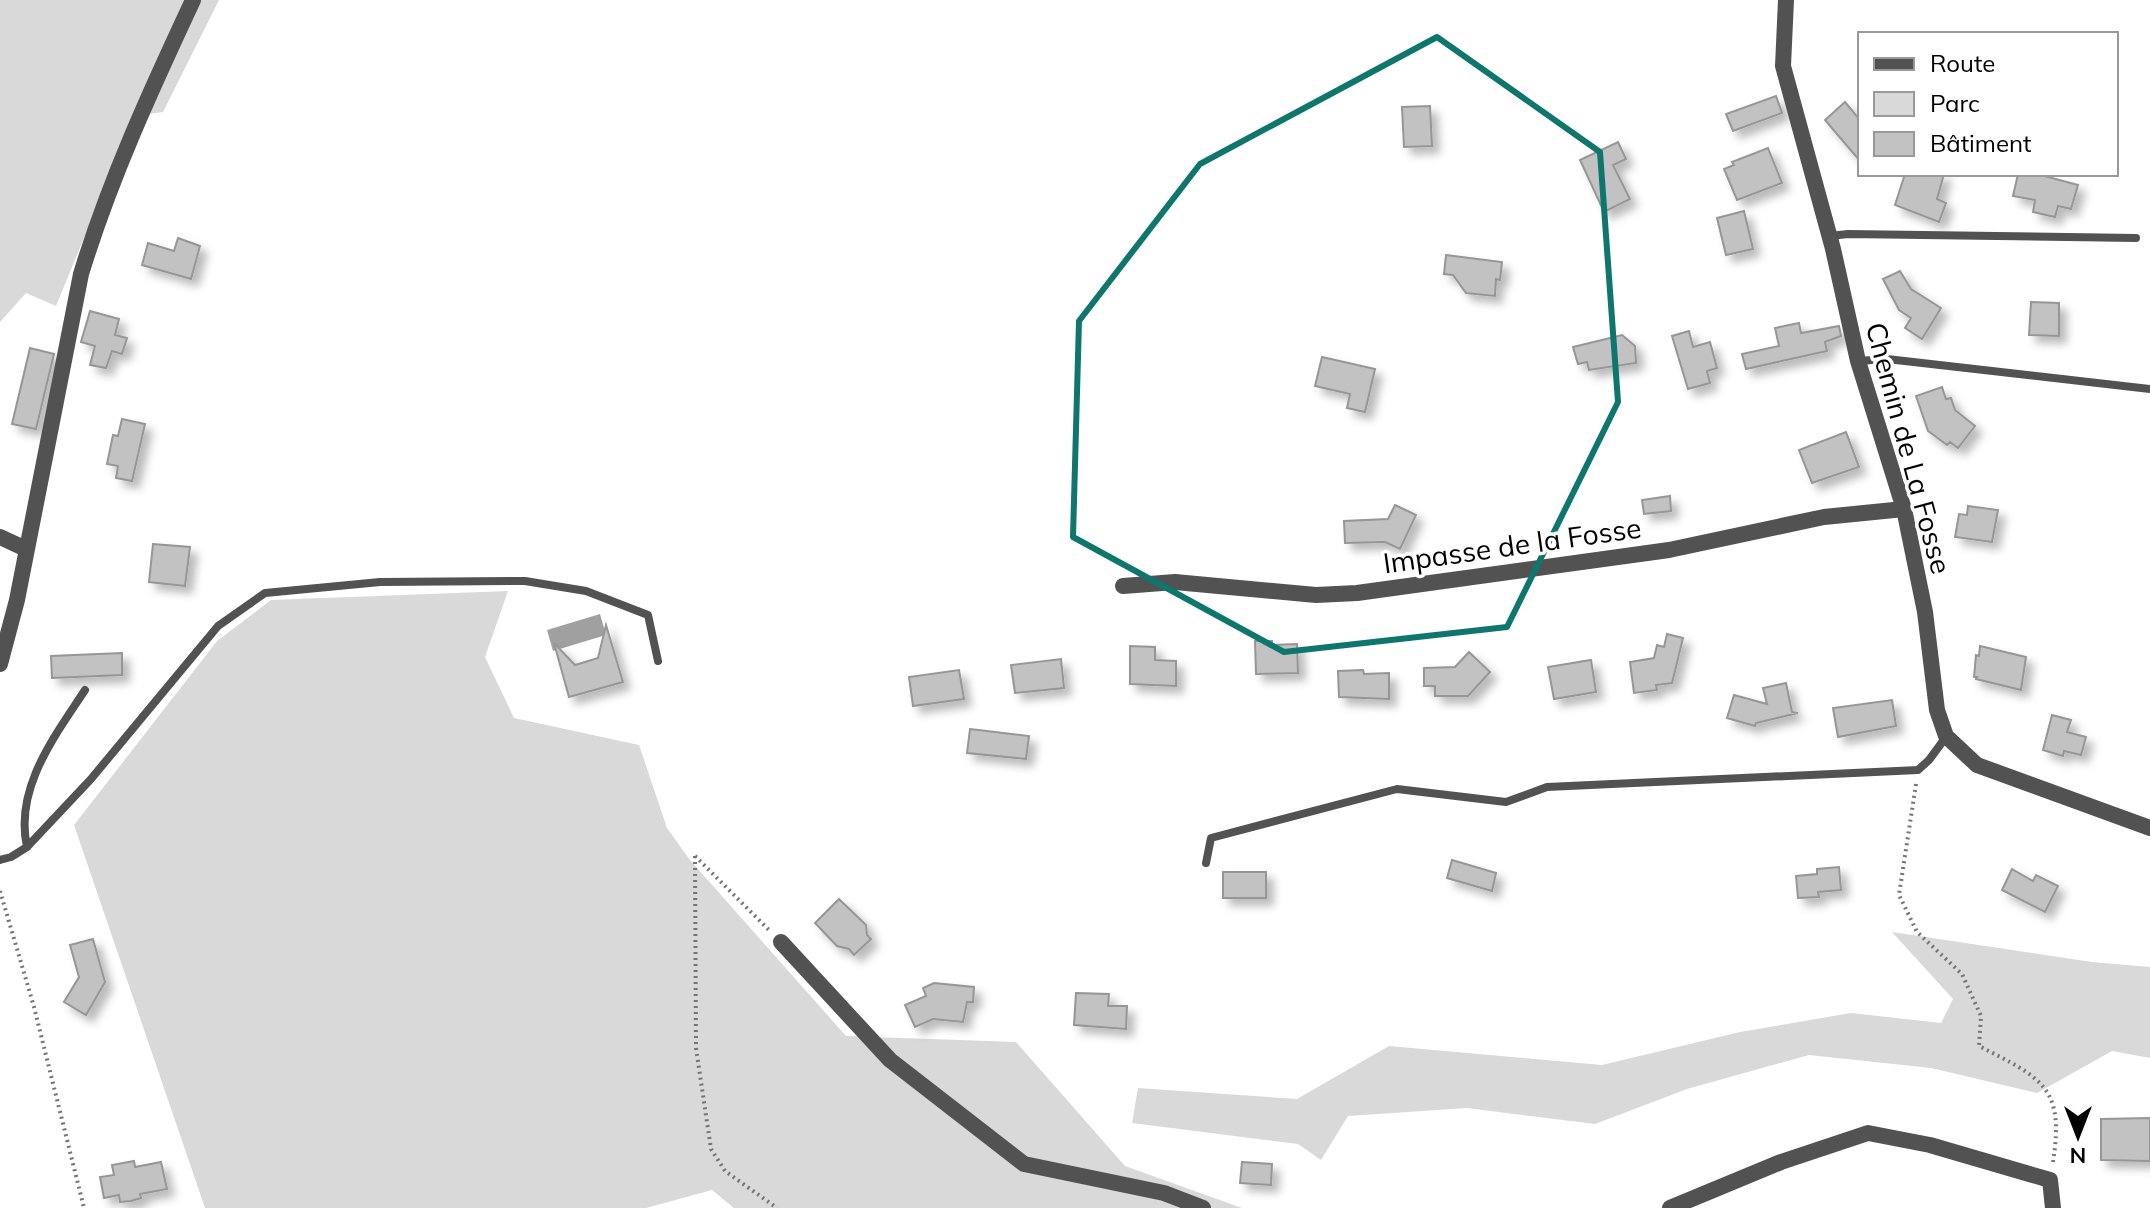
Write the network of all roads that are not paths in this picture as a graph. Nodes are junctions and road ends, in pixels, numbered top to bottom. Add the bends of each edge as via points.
1 (193, 0) edge
2 (1786, 3) edge
3 (1829, 236) junction
4 (2136, 238) dead end
5 (1858, 361) junction
6 (2150, 389) edge
7 (1904, 509) junction
8 (0, 537) edge
9 (26, 549) junction
10 (1123, 586) dead end
11 (658, 661) dead end
12 (0, 664) edge
13 (85, 690) dead end
14 (1946, 736) junction
15 (2150, 828) edge
16 (27, 847) junction
17 (0, 860) edge
18 (1206, 863) dead end
19 (781, 942) road end
20 (1203, 1208) edge
21 (1670, 1208) edge
22 (2053, 1208) edge

1 - 9 street via 94,231
2 - 3 street, Chemin de La Fosse via 1783,66
3 - 4 lane
3 - 5 street, Chemin de La Fosse
5 - 6 lane via 1887,359
5 - 7 street, Chemin de La Fosse
7 - 10 street, Impasse de la Fosse via 1824,517 1669,550 1357,593 1316,595 1175,582
7 - 14 street, Chemin de La Fosse via 1925,612 1937,710
8 - 9 street
9 - 12 street
11 - 16 lane via 648,615 586,591 525,581 380,582 265,593 218,626
13 - 16 lane via 42,756 25,805
14 - 15 street via 1977,765
14 - 18 lane via 1918,770 1547,787 1506,802 1397,789 1211,838
16 - 17 lane
19 - 20 street via 890,1060 1024,1164 1164,1193
21 - 22 street via 1868,1133 2050,1180

